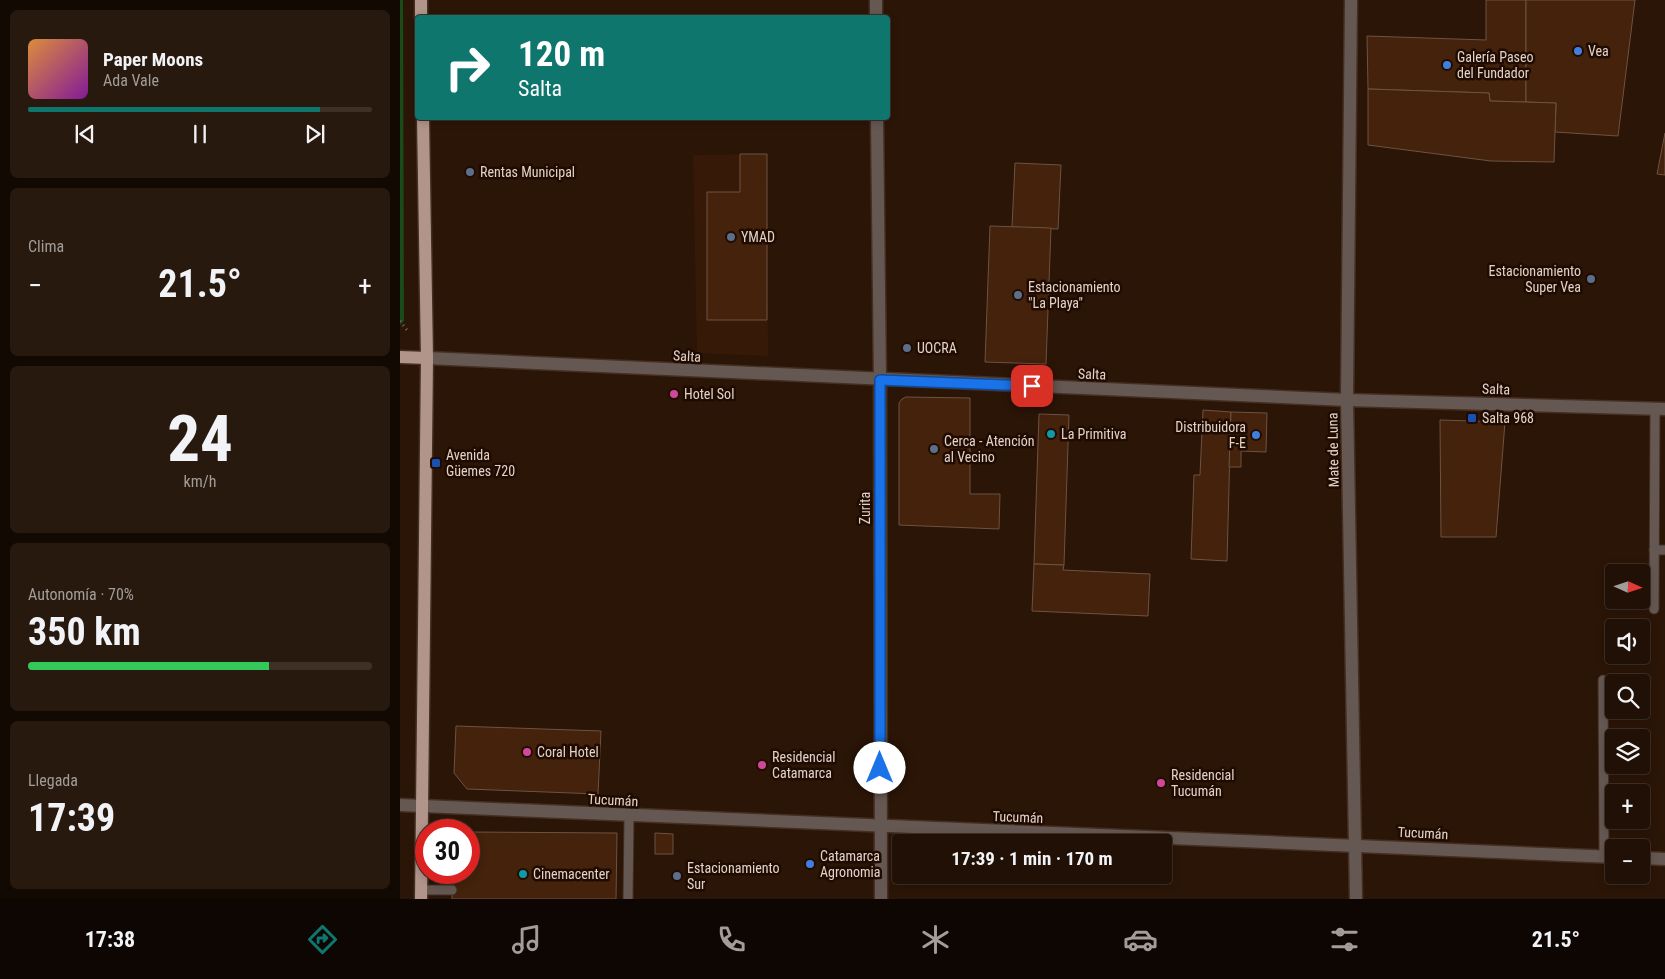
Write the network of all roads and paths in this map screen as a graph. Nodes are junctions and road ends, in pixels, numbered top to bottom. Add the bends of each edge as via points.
1 (421, 0) edge
2 (876, 0) edge
3 (1351, 0) edge
4 (421, 15) edge
5 (876, 15) edge
6 (423, 120) edge
7 (877, 120) edge
8 (400, 357) edge
9 (427, 358) junction
10 (880, 380) junction
11 (1347, 400) junction
12 (1660, 409) edge
13 (1654, 550) junction
14 (1665, 550) edge
15 (1654, 609) dead end
16 (1603, 680) dead end
17 (400, 805) edge
18 (421, 806) junction
19 (629, 816) junction
20 (422, 819) edge
21 (880, 826) junction
22 (1608, 839) edge
23 (1356, 845) junction
24 (1605, 857) edge
25 (1650, 858) edge
26 (1665, 859) edge
27 (452, 890) dead end
28 (421, 894) edge
29 (628, 899) edge
30 (881, 899) edge
31 (1356, 899) edge

1 - 4 main road
2 - 5 street
3 - 11 street, Mate de Luna
6 - 9 main road
7 - 10 street, Zurita
8 - 9 main road
9 - 10 street, Salta
9 - 18 main road
10 - 11 street, Salta
10 - 21 street, Zurita
11 - 12 street, Salta
11 - 23 street, Mate de Luna
12 - 13 lane
13 - 14 lane
13 - 15 lane
16 - 22 lane
17 - 18 street, Tucumán
18 - 19 street, Tucumán
18 - 20 main road
19 - 21 street, Tucumán
19 - 29 lane
21 - 23 street, Tucumán
21 - 30 street, Zurita
23 - 24 street, Tucumán
23 - 31 street, Mate de Luna
25 - 26 street
27 - 28 lane

